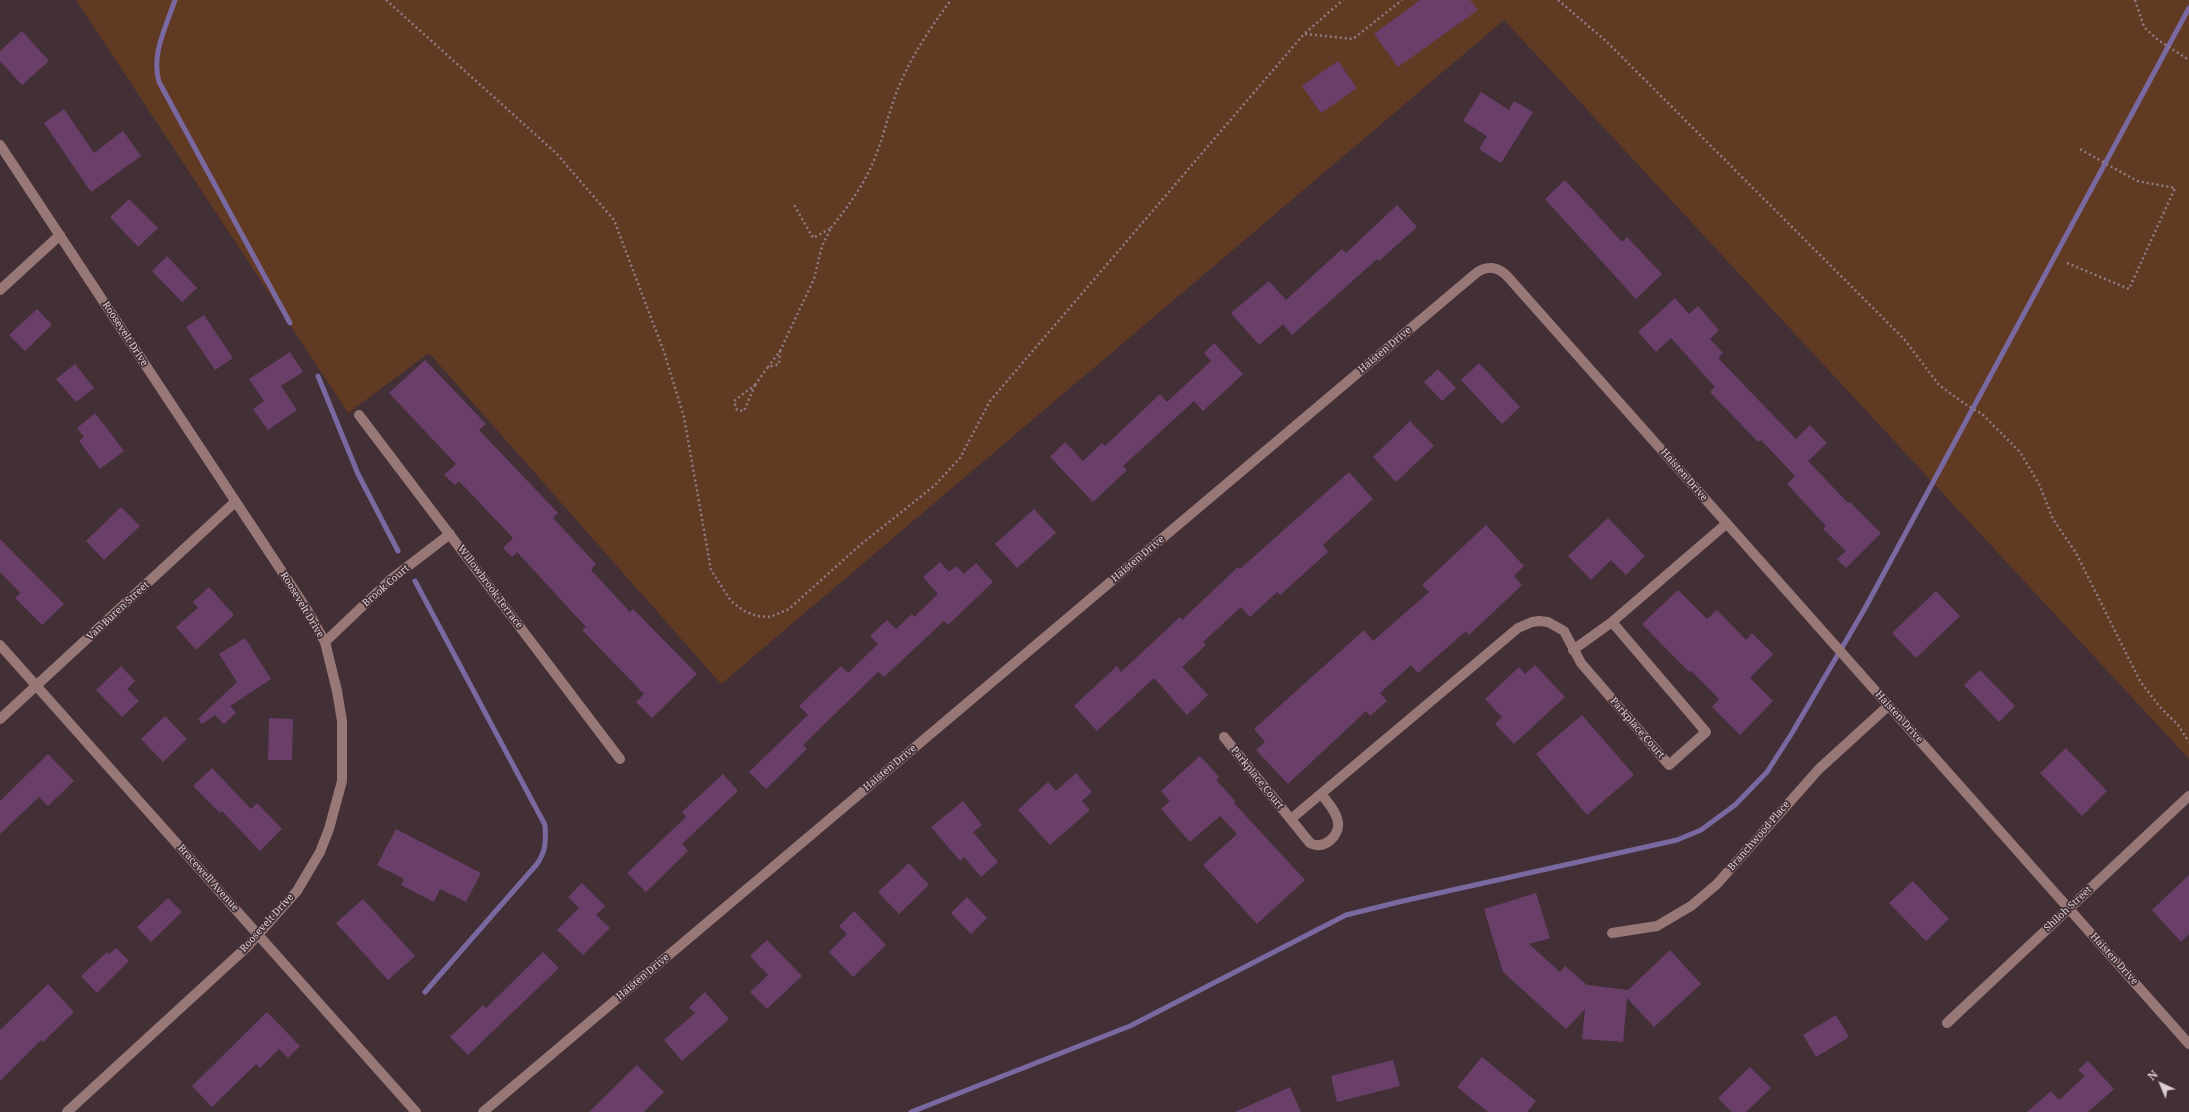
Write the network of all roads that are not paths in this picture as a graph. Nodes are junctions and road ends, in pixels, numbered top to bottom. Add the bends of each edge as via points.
1 (0, 145) edge
2 (60, 235) junction
3 (0, 290) edge
4 (359, 415) dead end
5 (235, 502) junction
6 (1726, 524) junction
7 (450, 534) junction
8 (1612, 622) junction
9 (325, 642) junction
10 (0, 645) edge
11 (1574, 650) junction
12 (36, 686) junction
13 (1888, 706) junction
14 (0, 719) edge
15 (1224, 737) dead end
16 (620, 759) dead end
17 (1322, 795) junction
18 (2189, 796) edge
19 (1290, 819) junction
20 (2069, 908) junction
21 (1612, 933) dead end
22 (258, 934) junction
23 (1948, 1023) dead end
24 (2189, 1044) edge
25 (67, 1112) edge
26 (416, 1112) edge
27 (483, 1112) edge

1 - 2 street, Roosevelt Drive
2 - 3 street
2 - 5 street, Roosevelt Drive
4 - 7 street, Willowbrook Terrace
5 - 9 street, Roosevelt Drive via 306,608
5 - 12 street, Van Buren Street
6 - 8 street
6 - 13 street, Haisten Drive
6 - 27 street, Haisten Drive via 1504,272 1493,268 1480,270
7 - 9 street, Brook Court via 390,580
7 - 16 street, Willowbrook Terrace
8 - 11 street
8 - 11 street, Parkplace Court via 1706,732 1669,765 1581,662
9 - 22 street, Roosevelt Drive via 342,721 342,781 329,828 310,872 297,891
10 - 12 street, Bracewell Avenue
11 - 17 street, Parkplace Court via 1564,631 1548,622 1532,622 1518,628
12 - 14 street, Van Buren Street
12 - 22 street, Bracewell Avenue
13 - 20 street, Haisten Drive
13 - 21 street, Branchwood Place via 1819,769 1717,884 1691,906 1657,926
15 - 19 street, Parkplace Court
17 - 19 street, Parkplace Court
17 - 19 street, Parkplace Court via 1333,810 1338,823 1328,843 1315,846 1310,843
18 - 20 street, Shiloh Street
20 - 23 street, Shiloh Street
20 - 24 street, Haisten Drive
22 - 25 street, Roosevelt Drive
22 - 26 street, Bracewell Avenue

